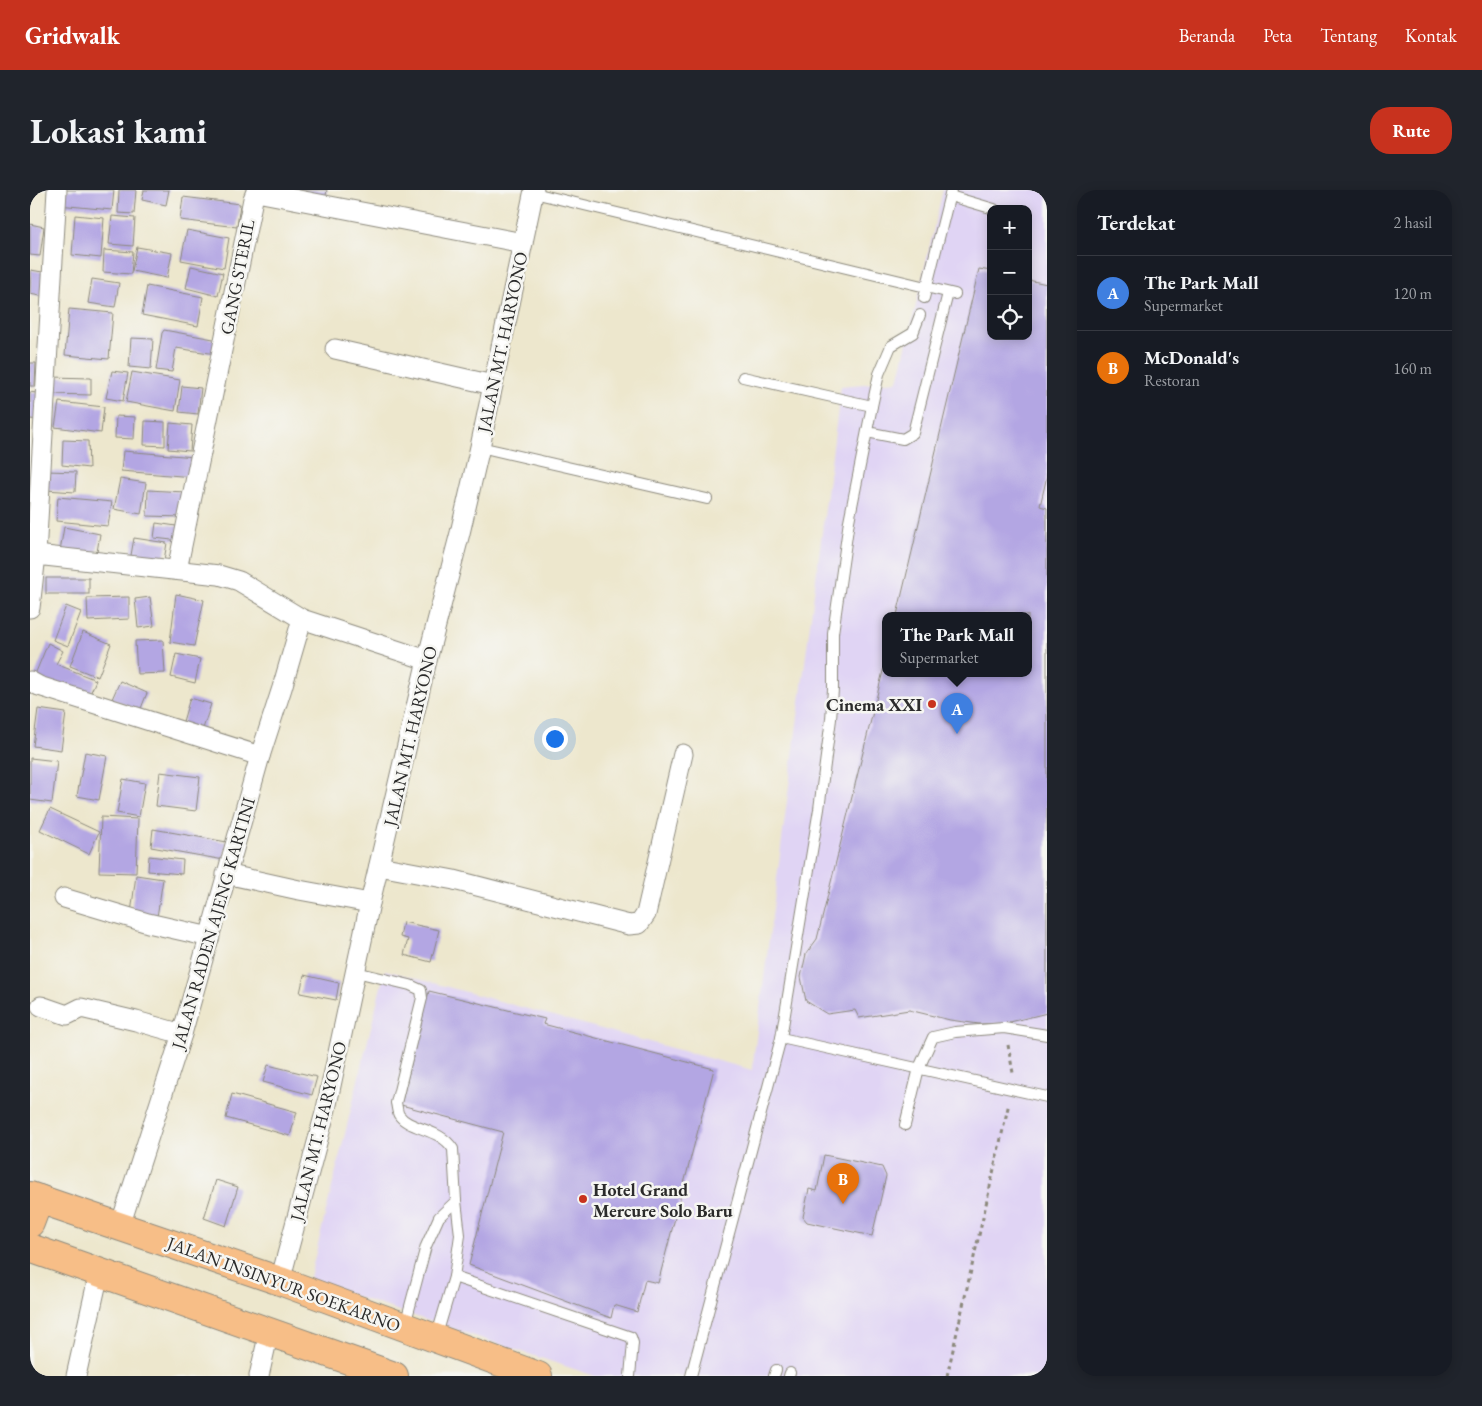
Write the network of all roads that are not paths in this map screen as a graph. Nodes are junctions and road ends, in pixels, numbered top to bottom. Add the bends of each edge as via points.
1 (57, 190) edge
2 (534, 192) edge
3 (950, 193) edge
4 (987, 206) edge
5 (523, 243) junction
6 (926, 293) junction
7 (920, 315) dead end
8 (335, 349) dead end
9 (743, 377) dead end
10 (493, 386) junction
11 (872, 406) junction
12 (867, 432) junction
13 (480, 447) junction
14 (707, 500) dead end
15 (33, 562) edge
16 (177, 570) junction
17 (30, 608) edge
18 (302, 618) junction
19 (427, 660) junction
20 (30, 681) edge
21 (683, 754) dead end
22 (260, 756) junction
23 (379, 866) junction
24 (226, 874) junction
25 (64, 898) dead end
26 (370, 903) junction
27 (210, 937) junction
28 (356, 972) junction
29 (41, 1006) dead end
30 (182, 1034) junction
31 (1047, 1035) edge
32 (781, 1038) junction
33 (919, 1068) junction
34 (1047, 1097) edge
35 (905, 1125) dead end
36 (456, 1201) junction
37 (33, 1206) edge
38 (120, 1226) junction
39 (30, 1248) edge
40 (98, 1273) junction
41 (454, 1278) junction
42 (280, 1281) junction
43 (405, 1327) junction
44 (269, 1332) junction
45 (436, 1339) junction
46 (381, 1374) edge
47 (76, 1376) edge
48 (259, 1376) edge
49 (538, 1376) edge
50 (630, 1376) edge
51 (691, 1376) edge

1 - 15 street
2 - 5 street, JALAN MT. HARYONO
2 - 6 lane
3 - 4 lane
3 - 6 lane
5 - 10 street, JALAN MT. HARYONO
5 - 16 street, GANG STERIL via 255,194
6 - 12 lane via 951,293 913,433 903,440
7 - 11 lane via 913,333 891,346 879,374
8 - 10 street
9 - 11 lane
10 - 13 street, JALAN MT. HARYONO
11 - 12 lane
12 - 32 lane via 832,633 831,719
13 - 14 lane
13 - 19 street, JALAN MT. HARYONO
15 - 16 street
15 - 17 street
16 - 18 street via 239,581
18 - 19 street
18 - 22 street, JALAN RADEN AJENG KARTINI
19 - 23 street, JALAN MT. HARYONO
20 - 22 street
21 - 23 street via 646,914 639,924 629,926 454,880
22 - 24 street, JALAN RADEN AJENG KARTINI
23 - 26 street, JALAN MT. HARYONO
24 - 26 street
24 - 27 street, JALAN RADEN AJENG KARTINI
25 - 27 street
26 - 28 street, JALAN MT. HARYONO
27 - 30 street, JALAN RADEN AJENG KARTINI
28 - 36 lane via 421,990 422,998 396,1103 399,1114 406,1121 449,1142 453,1149
28 - 42 street, JALAN MT. HARYONO via 326,1109
29 - 30 street via 67,1015 81,1008
30 - 38 street, JALAN RADEN AJENG KARTINI
31 - 33 lane via 1004,1028 933,1036
32 - 33 lane
32 - 51 lane
33 - 34 lane
33 - 35 lane
36 - 41 lane via 460,1234
36 - 43 lane via 439,1217 426,1246
37 - 38 main road, JALAN INSINYUR SOEKARNO
38 - 42 main road, JALAN INSINYUR SOEKARNO
39 - 40 main road
40 - 44 main road
40 - 47 street
41 - 45 lane
41 - 50 lane via 631,1337
42 - 43 main road, JALAN INSINYUR SOEKARNO
43 - 45 main road, JALAN INSINYUR SOEKARNO
44 - 46 main road
44 - 48 street
45 - 49 main road, JALAN INSINYUR SOEKARNO

